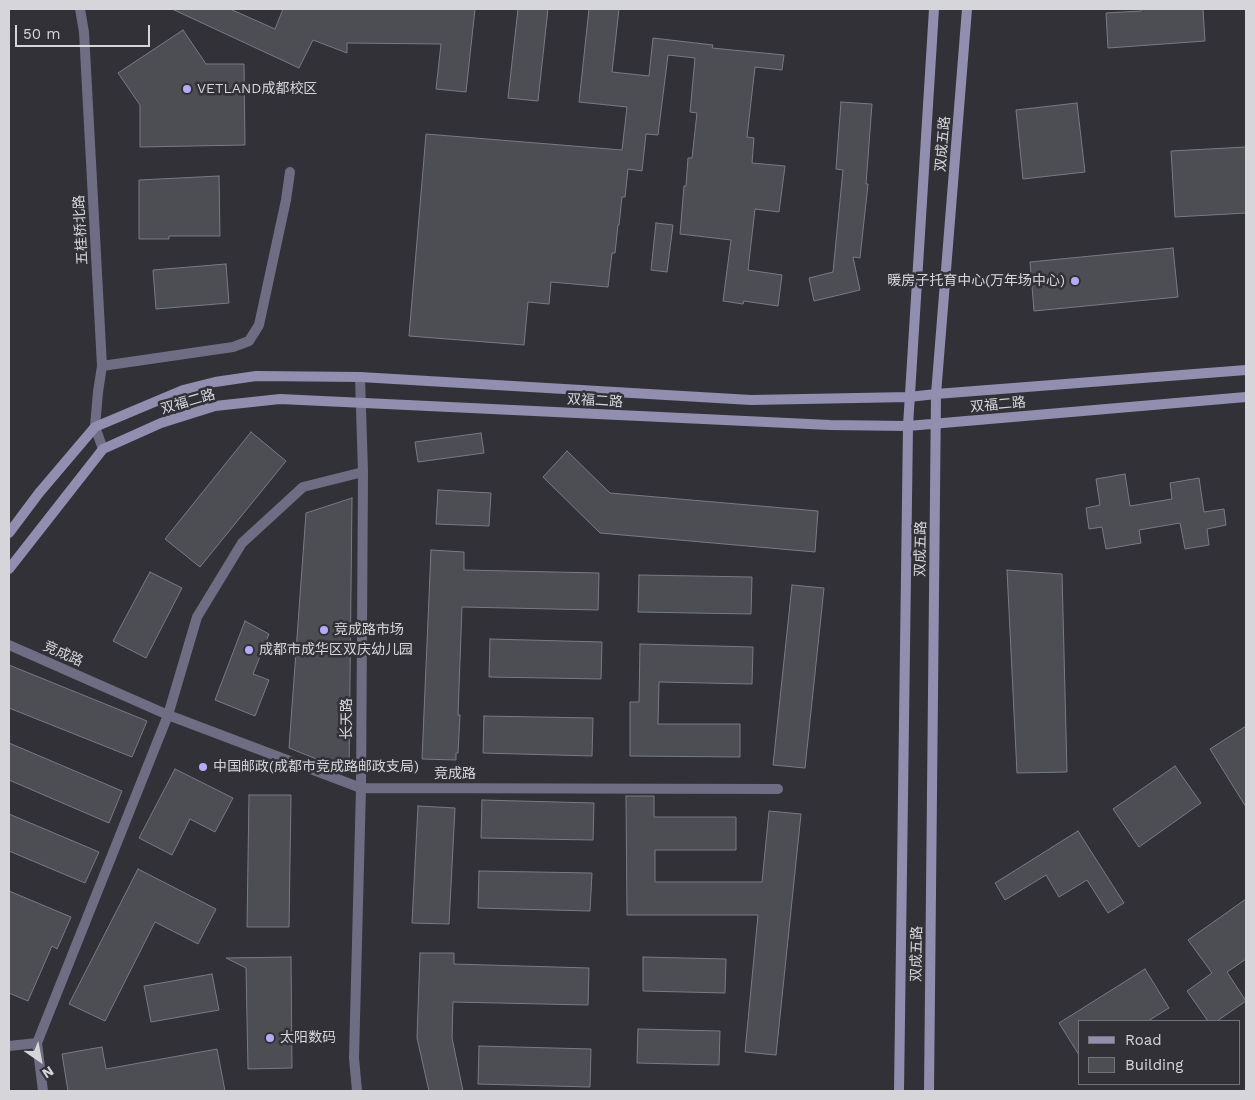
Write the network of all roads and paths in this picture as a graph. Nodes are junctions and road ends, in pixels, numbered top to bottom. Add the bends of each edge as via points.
1 (80, 9) edge
2 (934, 9) edge
3 (967, 9) edge
4 (290, 172) dead end
5 (102, 366) junction
6 (1246, 370) edge
7 (360, 377) junction
8 (936, 394) junction
9 (909, 397) junction
10 (1246, 397) edge
11 (361, 404) junction
12 (936, 424) junction
13 (908, 426) junction
14 (95, 427) junction
15 (103, 449) junction
16 (363, 472) junction
17 (9, 533) edge
18 (9, 569) edge
19 (9, 645) edge
20 (168, 716) junction
21 (361, 788) junction
22 (778, 789) dead end
23 (37, 1043) junction
24 (9, 1046) edge
25 (43, 1091) edge
26 (357, 1091) edge
27 (899, 1091) edge
28 (929, 1091) edge

1 - 5 street, 五桂桥北路 via 84,32
2 - 9 main road, 双成五路
3 - 8 main road, 双成五路
4 - 5 street via 259,325 249,342
5 - 14 street, 五桂桥北路
6 - 8 main road, 双福二路
7 - 9 main road, 双福二路 via 751,400
7 - 11 street, 长天路
7 - 14 main road, 双福二路 via 256,376 215,382 183,390
8 - 9 main road, 双福二路
8 - 12 main road, 双成五路
9 - 13 main road, 双成五路
10 - 12 main road, 双福二路
11 - 13 main road, 双福二路 via 820,425
11 - 15 main road, 双福二路 via 280,399 215,406 161,423
11 - 16 street, 长天路
12 - 13 main road, 双福二路
12 - 28 main road, 双成五路
13 - 27 main road, 双成五路
14 - 15 street, 五桂桥北路
14 - 17 main road, 双福二路
15 - 18 main road, 双福二路
16 - 20 street via 303,487 242,542 197,617
16 - 21 street, 长天路
19 - 20 street, 竞成路
20 - 21 street, 竞成路
20 - 23 street
21 - 22 street, 竞成路
21 - 26 street, 长天路 via 354,1058
23 - 24 street
23 - 25 street

